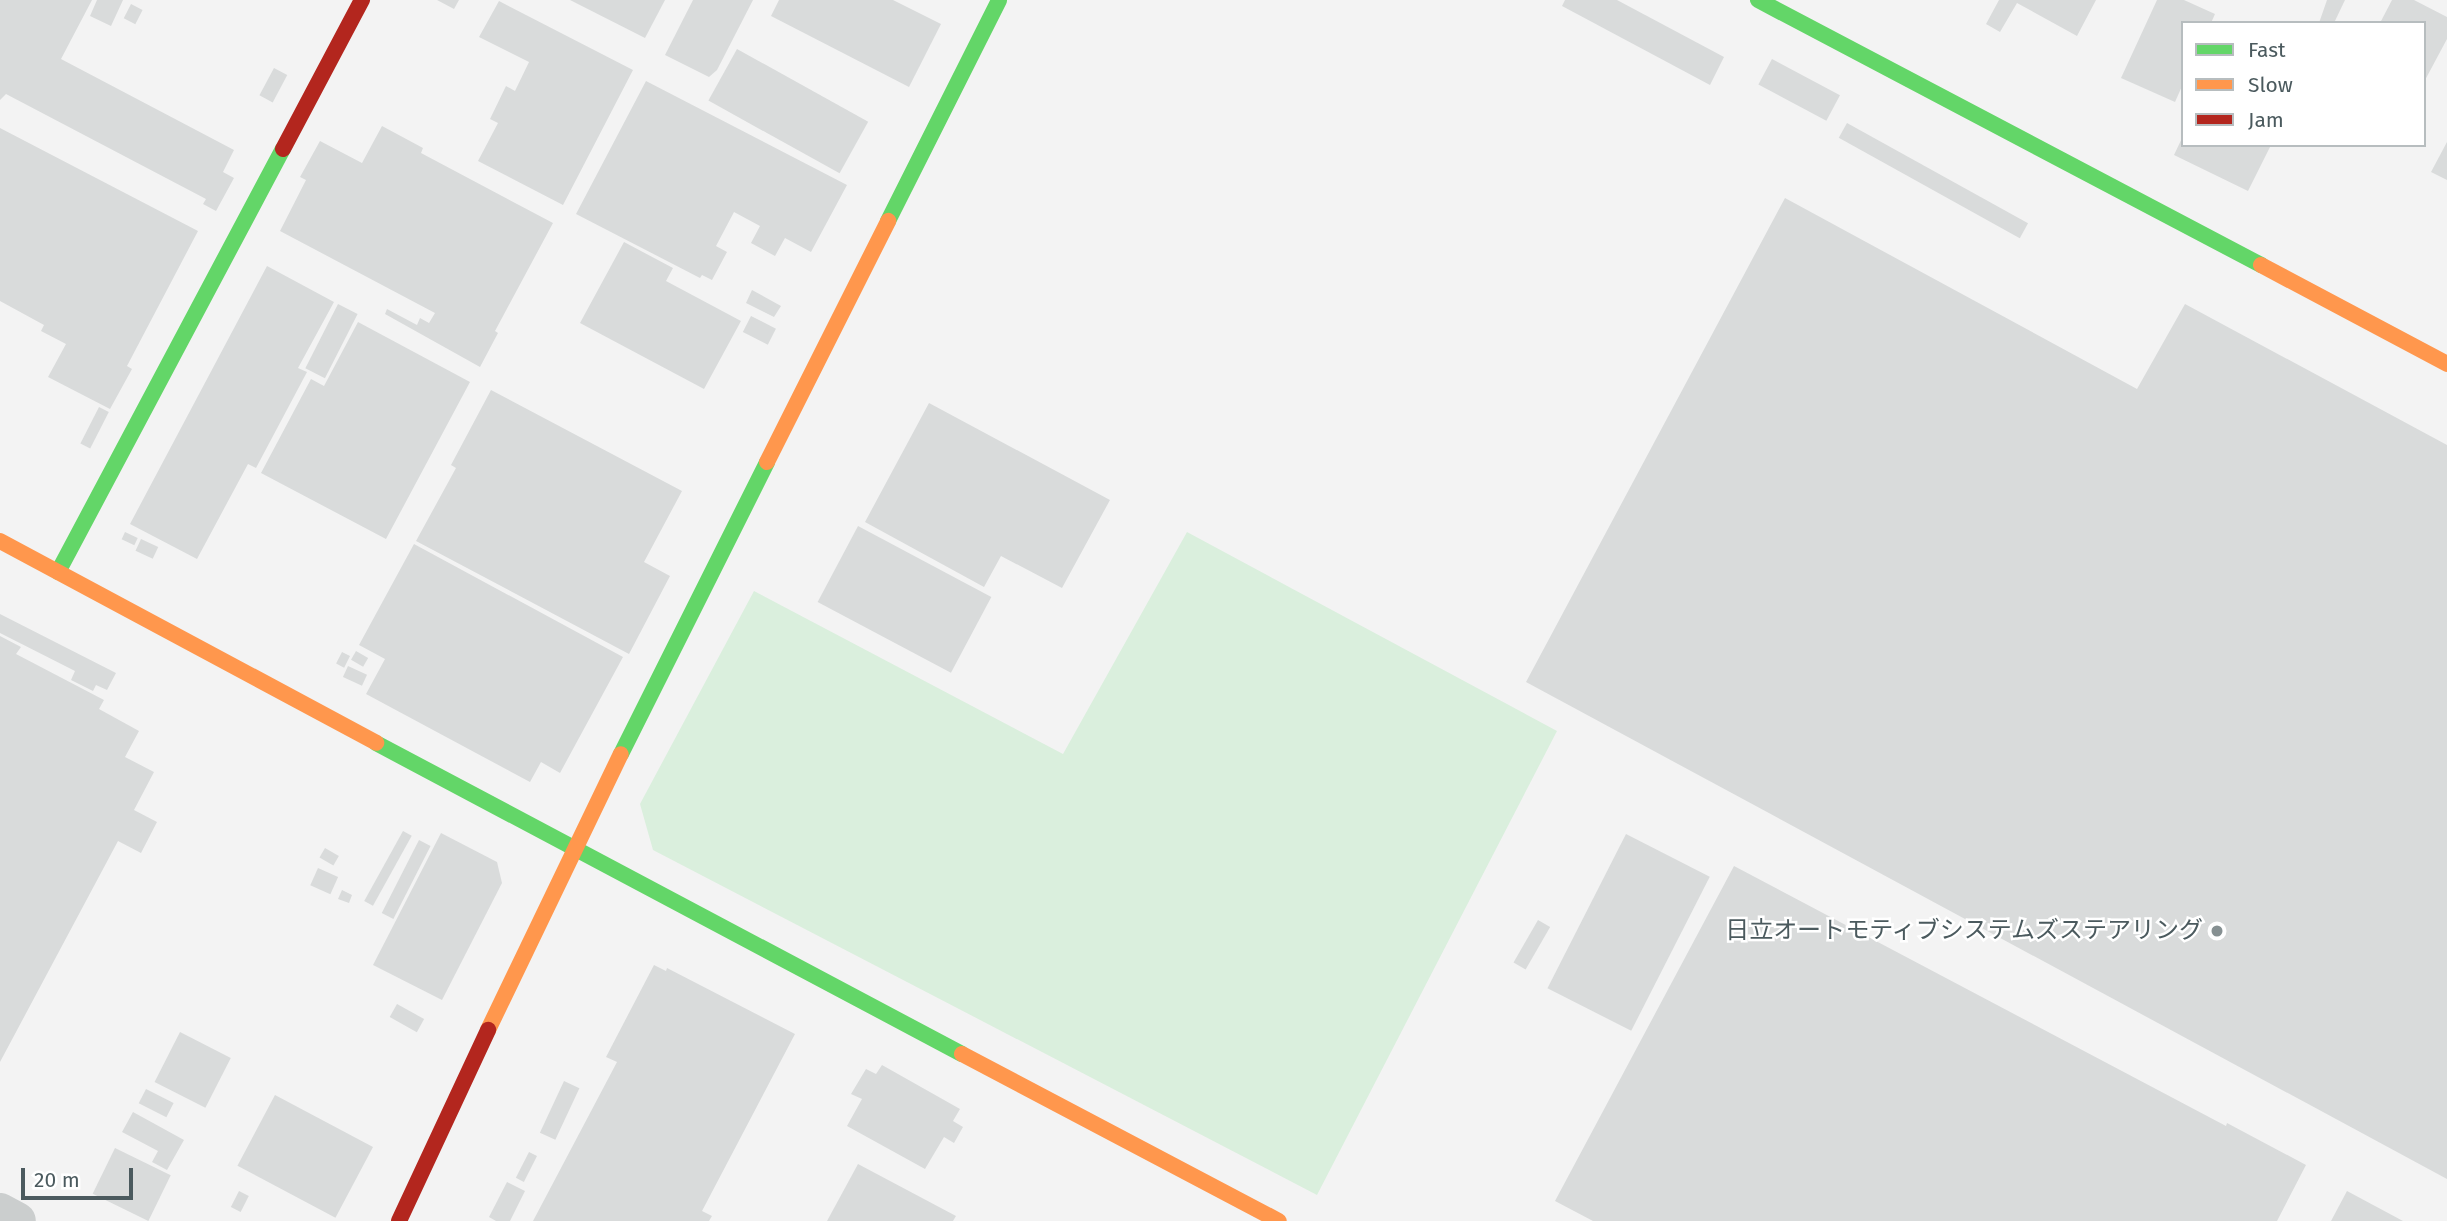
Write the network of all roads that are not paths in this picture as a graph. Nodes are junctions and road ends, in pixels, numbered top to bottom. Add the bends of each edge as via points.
1 (362, 0) edge
2 (999, 0) edge
3 (1758, 0) edge
4 (2447, 364) edge
5 (0, 541) edge
6 (58, 572) junction
7 (573, 849) junction
8 (0, 1212) edge
9 (17, 1221) edge
10 (399, 1221) edge
11 (1279, 1221) edge

1 - 6 street
2 - 7 street
3 - 4 street
5 - 6 street
6 - 7 street
7 - 10 street
7 - 11 street
8 - 9 street

